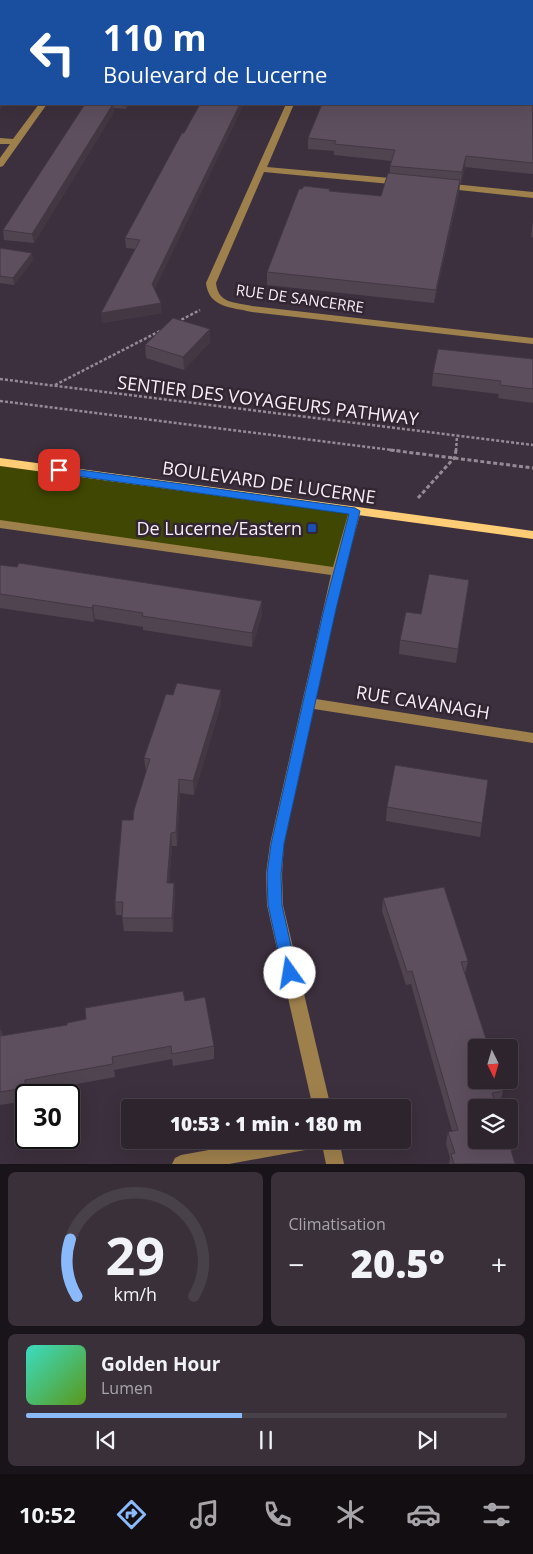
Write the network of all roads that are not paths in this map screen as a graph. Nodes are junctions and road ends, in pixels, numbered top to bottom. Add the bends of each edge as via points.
1 (42, 105) edge
2 (290, 105) edge
3 (0, 141) edge
4 (15, 142) junction
5 (0, 164) edge
6 (262, 169) junction
7 (406, 182) edge
8 (435, 185) edge
9 (533, 194) edge
10 (533, 341) edge
11 (0, 462) edge
12 (355, 511) junction
13 (0, 524) edge
14 (533, 535) edge
15 (338, 572) junction
16 (308, 703) junction
17 (533, 738) edge
18 (320, 1099) edge
19 (262, 1149) edge
20 (332, 1149) edge
21 (180, 1164) edge
22 (335, 1164) edge

1 - 4 street
2 - 6 street, RUE DE SANCERRE
3 - 4 street
4 - 5 street
6 - 7 street
6 - 10 street, RUE DE SANCERRE via 212,284 212,293 219,301 252,309
8 - 9 street
11 - 12 main road, BOULEVARD DE LUCERNE
12 - 14 main road, BOULEVARD DE LUCERNE
12 - 15 street
13 - 15 street
15 - 16 street
16 - 17 street, RUE CAVANAGH
16 - 18 street via 277,844 274,874 275,905
19 - 21 street
20 - 22 street

